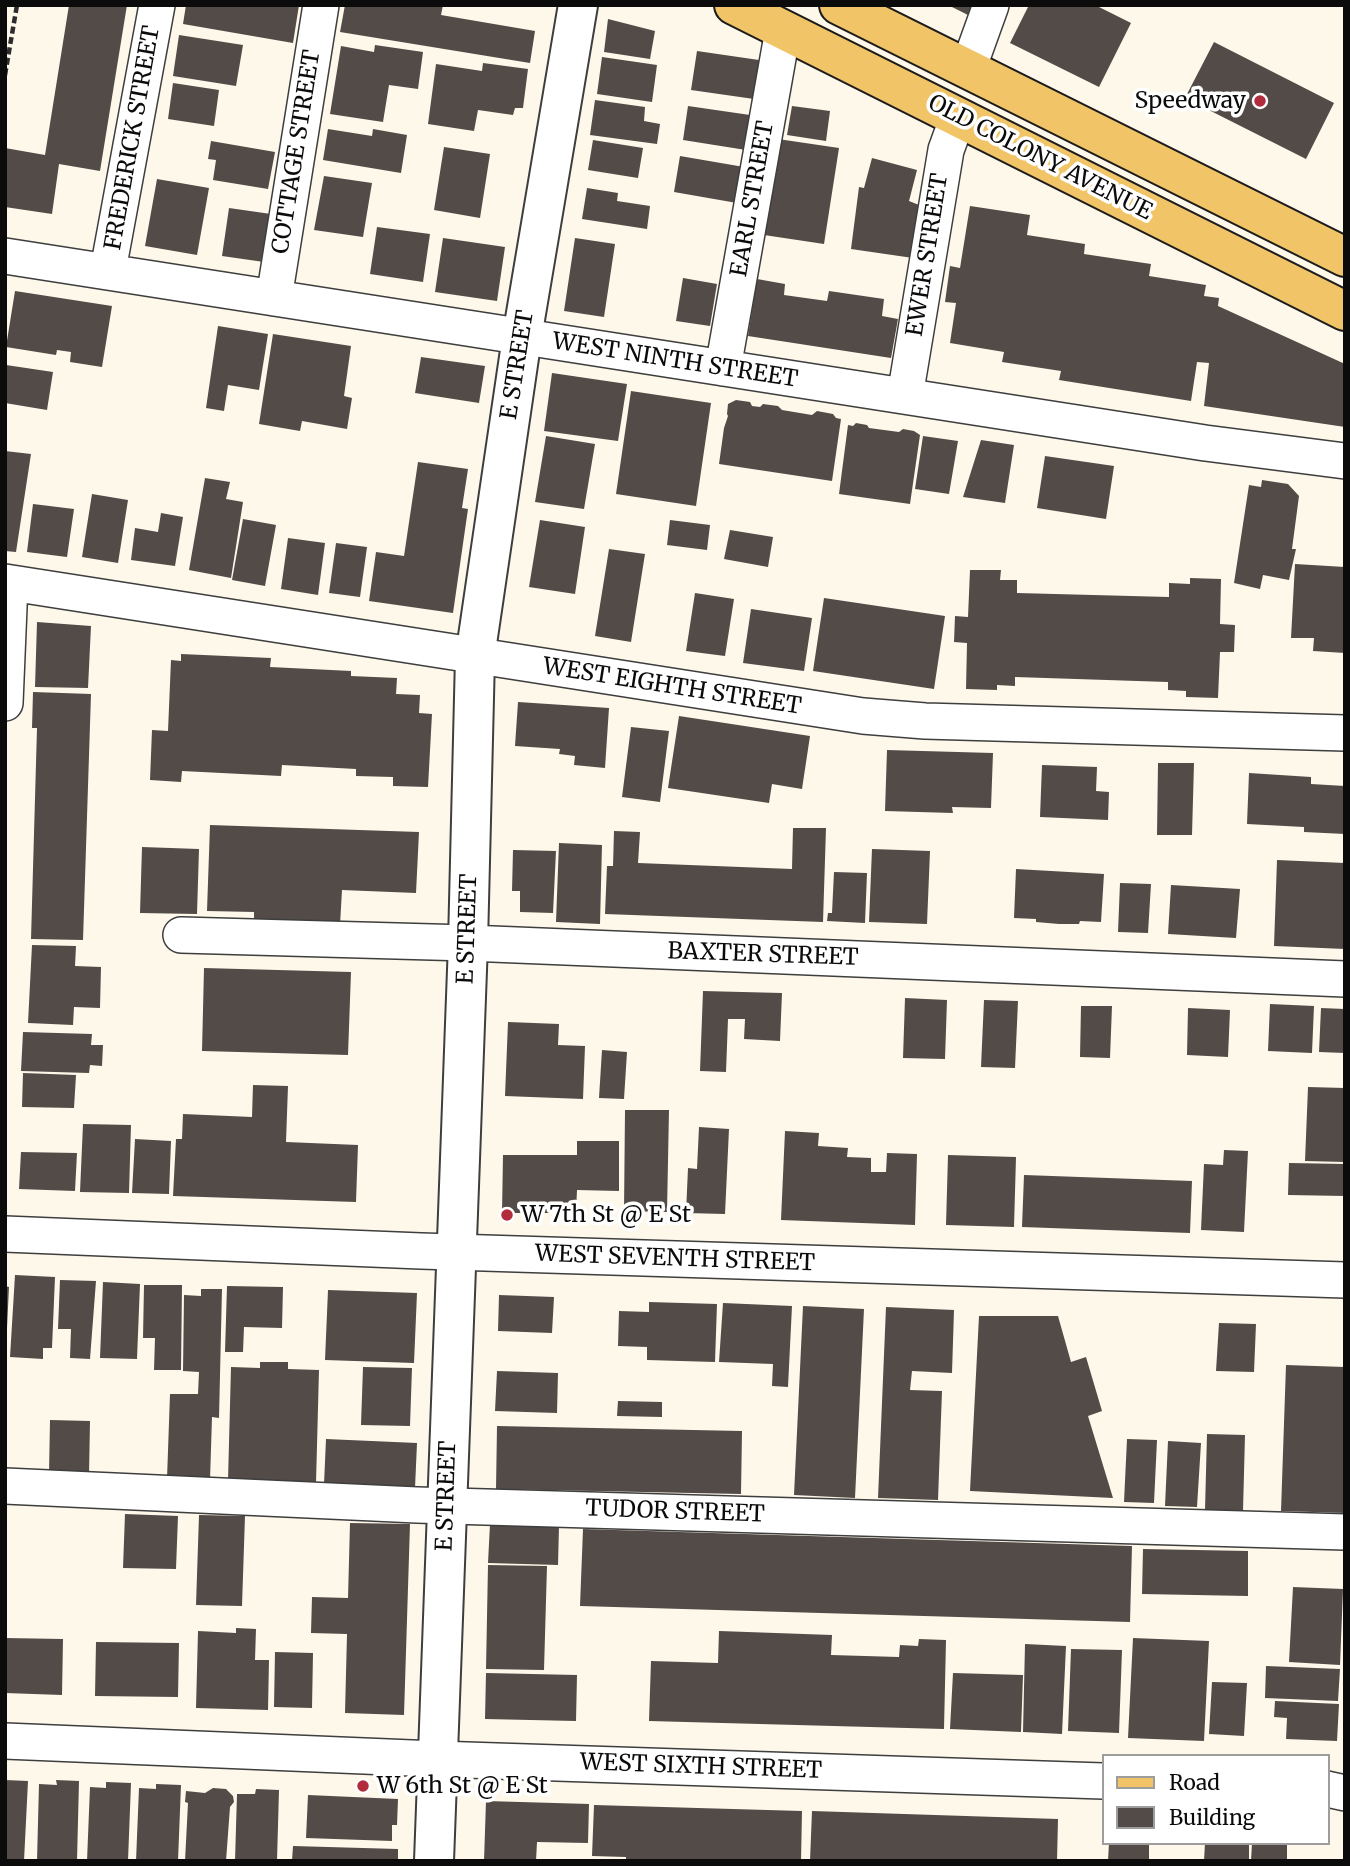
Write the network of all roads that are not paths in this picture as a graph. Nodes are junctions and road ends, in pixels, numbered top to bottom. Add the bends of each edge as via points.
1 (158, 5) edge
2 (321, 5) edge
3 (578, 5) edge
4 (734, 5) edge
5 (839, 5) edge
6 (991, 5) edge
7 (783, 30) junction
8 (968, 69) junction
9 (958, 117) junction
10 (5, 256) edge
11 (1345, 257) edge
12 (108, 270) junction
13 (274, 298) junction
14 (1345, 311) edge
15 (522, 337) junction
16 (723, 368) junction
17 (905, 396) junction
18 (1345, 461) edge
19 (8, 583) edge
20 (475, 657) junction
21 (5, 703) edge
22 (1345, 733) edge
23 (181, 935) dead end
24 (468, 943) junction
25 (1345, 979) edge
26 (5, 1234) edge
27 (456, 1252) junction
28 (1345, 1280) edge
29 (5, 1486) edge
30 (448, 1505) junction
31 (1345, 1532) edge
32 (5, 1741) edge
33 (436, 1759) junction
34 (1102, 1781) edge
35 (434, 1861) edge

1 - 12 street, FREDERICK STREET
2 - 13 street, COTTAGE STREET
3 - 15 street, E STREET
4 - 7 main road, OLD COLONY AVENUE
5 - 8 main road, OLD COLONY AVENUE
6 - 8 street
7 - 9 main road, OLD COLONY AVENUE
7 - 16 street, EARL STREET
8 - 11 main road, OLD COLONY AVENUE
9 - 14 main road, OLD COLONY AVENUE
9 - 17 street, EWER STREET via 946,150
10 - 12 street, WEST NINTH STREET
12 - 13 street, WEST NINTH STREET
13 - 15 street, WEST NINTH STREET
15 - 16 street, WEST NINTH STREET
15 - 20 street, E STREET
16 - 17 street, WEST NINTH STREET
17 - 18 street, WEST NINTH STREET
19 - 20 street, WEST EIGHTH STREET
19 - 21 street
20 - 22 street, WEST EIGHTH STREET via 863,716
20 - 24 street, E STREET
23 - 24 street, BAXTER STREET
24 - 25 street, BAXTER STREET
24 - 27 street, E STREET
26 - 27 street, WEST SEVENTH STREET
27 - 28 street, WEST SEVENTH STREET
27 - 30 street, E STREET
29 - 30 street, TUDOR STREET
30 - 31 street, TUDOR STREET
30 - 33 street, E STREET
32 - 33 street, WEST SIXTH STREET
33 - 34 street, WEST SIXTH STREET
33 - 35 street, E STREET

